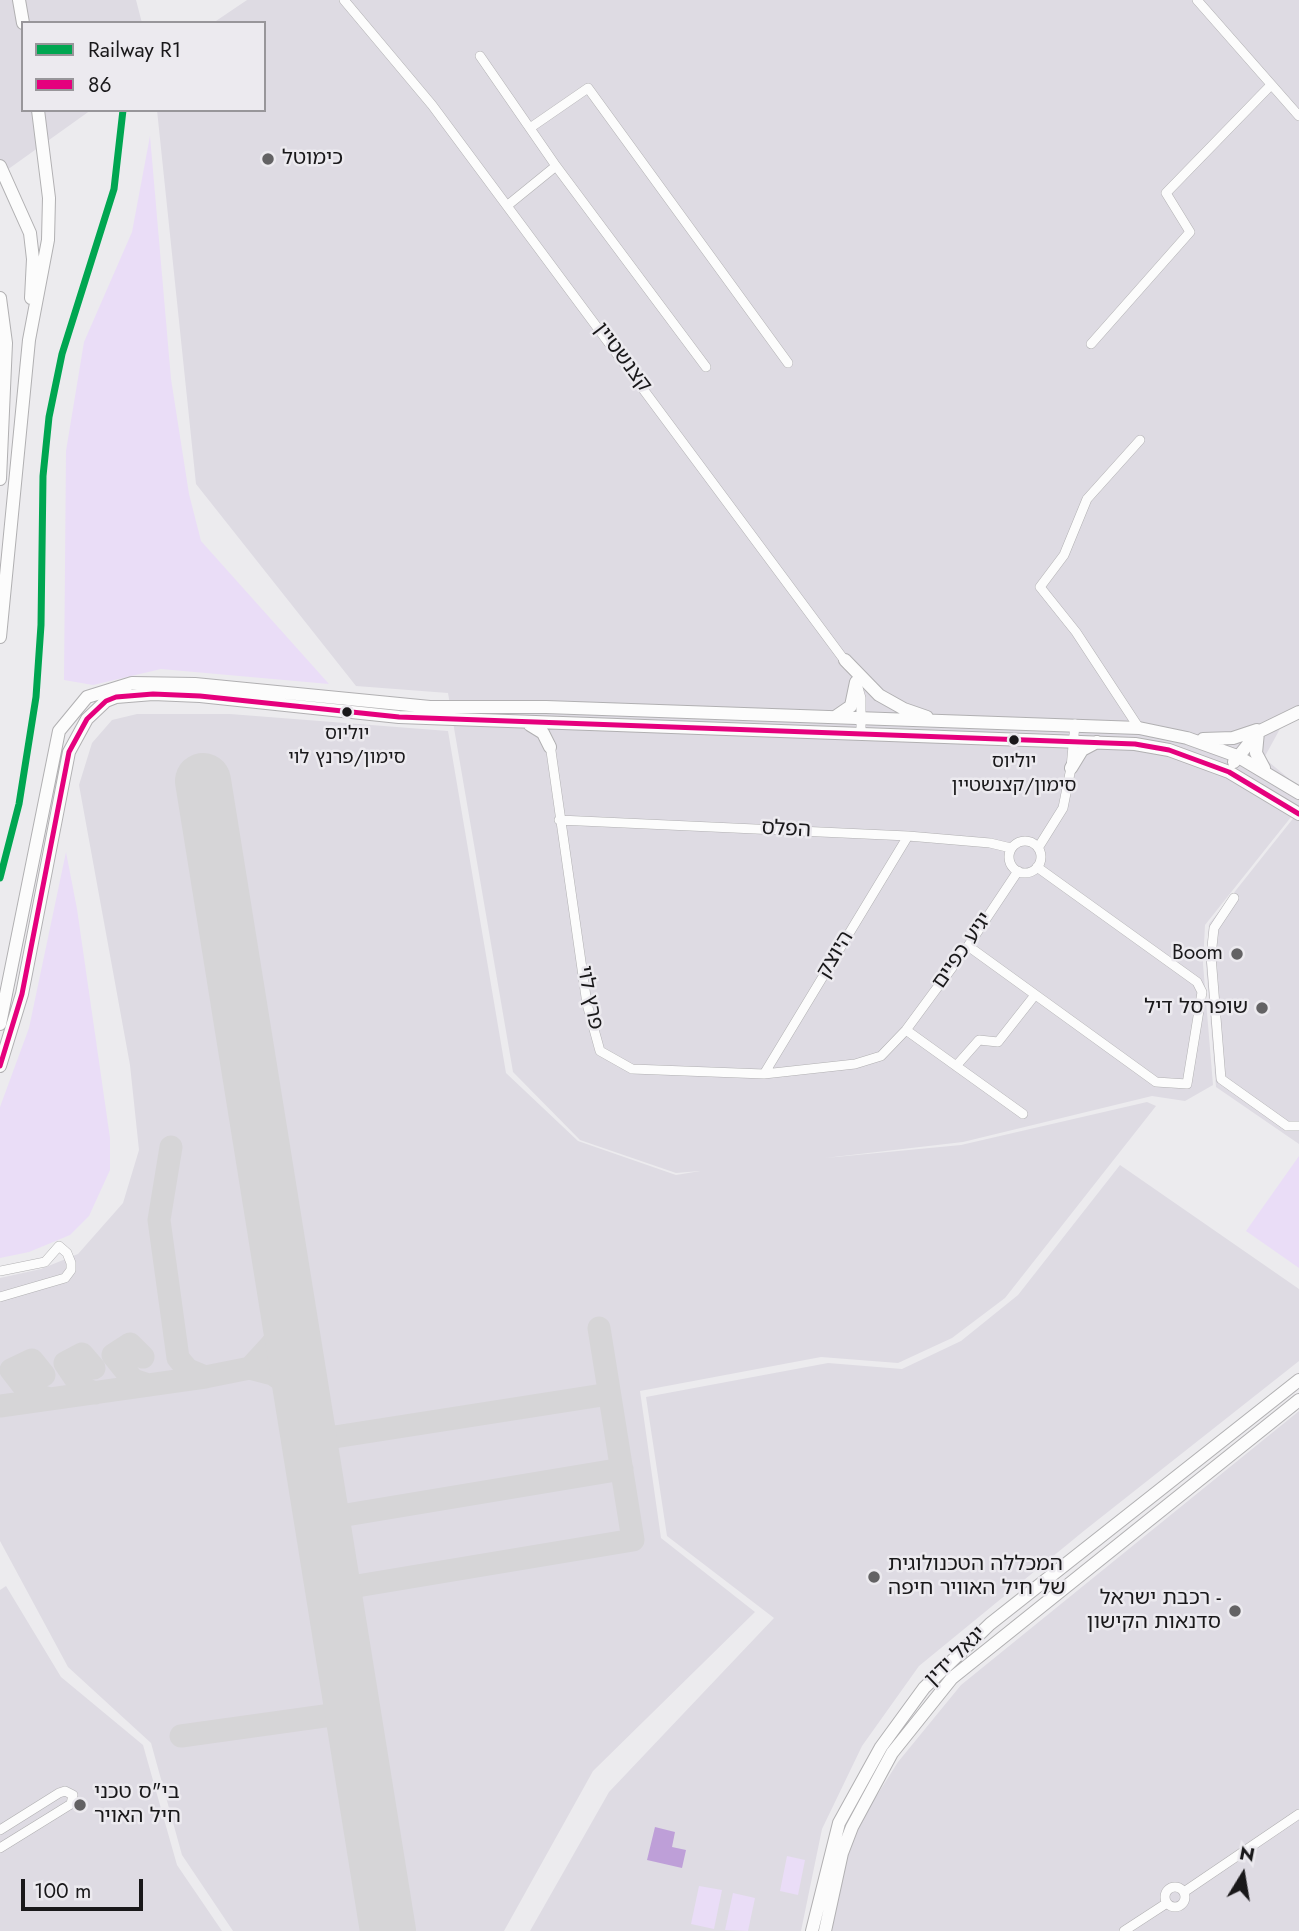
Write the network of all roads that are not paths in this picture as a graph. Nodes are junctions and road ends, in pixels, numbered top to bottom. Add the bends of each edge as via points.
1 (19, 0) edge
2 (344, 0) edge
3 (1197, 0) edge
4 (23, 21) edge
5 (481, 57) dead end
6 (1271, 85) junction
7 (38, 112) edge
8 (1299, 116) edge
9 (530, 128) junction
10 (0, 166) edge
11 (556, 166) junction
12 (508, 205) junction
13 (0, 298) edge
14 (29, 340) junction
15 (1091, 344) dead end
16 (788, 363) dead end
17 (706, 367) dead end
18 (2, 406) edge
19 (1140, 440) dead end
20 (0, 468) edge
21 (0, 479) edge
22 (0, 637) edge
23 (845, 660) junction
24 (856, 682) junction
25 (546, 707) junction
26 (1299, 712) edge
27 (834, 718) junction
28 (861, 718) junction
29 (522, 722) junction
30 (941, 722) junction
31 (547, 723) junction
32 (566, 723) junction
33 (1075, 724) junction
34 (1139, 728) junction
35 (1263, 729) junction
36 (861, 735) junction
37 (1187, 738) junction
38 (1074, 740) junction
39 (1097, 741) junction
40 (550, 747) junction
41 (1237, 756) junction
42 (1071, 768) junction
43 (1229, 772) junction
44 (1272, 775) junction
45 (1299, 793) edge
46 (1299, 814) edge
47 (559, 820) junction
48 (908, 836) junction
49 (1011, 848) junction
50 (1038, 848) junction
51 (1037, 867) junction
52 (1018, 871) junction
53 (1234, 898) dead end
54 (968, 946) junction
55 (1035, 995) junction
56 (0, 1024) edge
57 (906, 1030) junction
58 (0, 1066) edge
59 (956, 1066) junction
60 (764, 1074) junction
61 (1023, 1114) dead end
62 (1299, 1126) edge
63 (0, 1271) edge
64 (0, 1297) edge
65 (1299, 1380) edge
66 (1299, 1400) edge
67 (1299, 1815) edge
68 (0, 1830) edge
69 (0, 1848) edge
70 (1184, 1892) junction
71 (1167, 1903) junction
72 (812, 1931) edge
73 (825, 1931) edge
74 (1124, 1931) edge

1 - 4 street
2 - 12 street, קצנשטיין
3 - 6 street
5 - 9 street
6 - 8 street
6 - 15 street via 1166,193 1190,232
7 - 14 street via 49,223
9 - 11 street
9 - 16 street via 588,88
10 - 14 street via 30,233
11 - 12 street
11 - 17 street
12 - 23 street, קצנשטיין
13 - 18 street via 6,344
14 - 22 street
18 - 20 street
19 - 34 street via 1087,499 1064,555 1040,587 1076,632
20 - 21 street
23 - 24 street, קצנשטיין
23 - 30 street via 891,703
24 - 27 street via 851,706
24 - 28 street, קצנשטיין
25 - 27 street
25 - 31 street, פרץ לוי
25 - 56 street via 383,704 149,681 88,697 67,718 56,741
26 - 35 street
27 - 28 street
28 - 30 street
28 - 36 street, קצנשטיין
29 - 31 street
29 - 40 street via 539,729
29 - 58 street via 398,717 153,694 106,701 87,719 69,752 22,994
30 - 33 street
31 - 32 street
31 - 40 street, פרץ לוי
32 - 36 street
32 - 40 street via 555,729
33 - 34 street
33 - 38 street
34 - 37 street
35 - 37 street via 1233,738
35 - 41 street
35 - 44 street via 1257,758
36 - 38 street
37 - 41 street
38 - 39 street
38 - 42 street
39 - 42 street via 1083,750
39 - 43 street via 1169,750
40 - 47 street, פרץ לוי
41 - 43 street
41 - 44 street
42 - 50 street via 1063,808
43 - 46 street
44 - 45 street
47 - 48 street, הפלס
47 - 60 street, פרץ לוי via 587,1004 600,1051 632,1069
48 - 49 street, הפלס
48 - 60 street, היוצק
49 - 50 street via 1025,841
49 - 52 street via 1010,864
50 - 51 street via 1041,858
51 - 52 street via 1028,873
51 - 55 street via 1197,982 1202,992 1187,1084 1156,1082
52 - 54 street, יגיע כפיים
53 - 62 street via 1214,928 1211,956 1221,1079 1287,1126
54 - 55 street
54 - 57 street, יגיע כפיים
55 - 59 street via 998,1042 979,1040
57 - 59 street
57 - 60 street, פרץ לוי via 881,1056 855,1064
59 - 61 street
63 - 64 street via 45,1262 59,1246 71,1263 65,1278
65 - 72 street, יגאל ידין via 990,1624 924,1688 881,1747 839,1822
66 - 73 street, יגאל ידין via 952,1678 892,1753 852,1827
67 - 70 street
68 - 69 street via 59,1793 73,1795 71,1804
70 - 71 street via 1181,1906
70 - 71 street via 1171,1888 1165,1895
71 - 74 street

